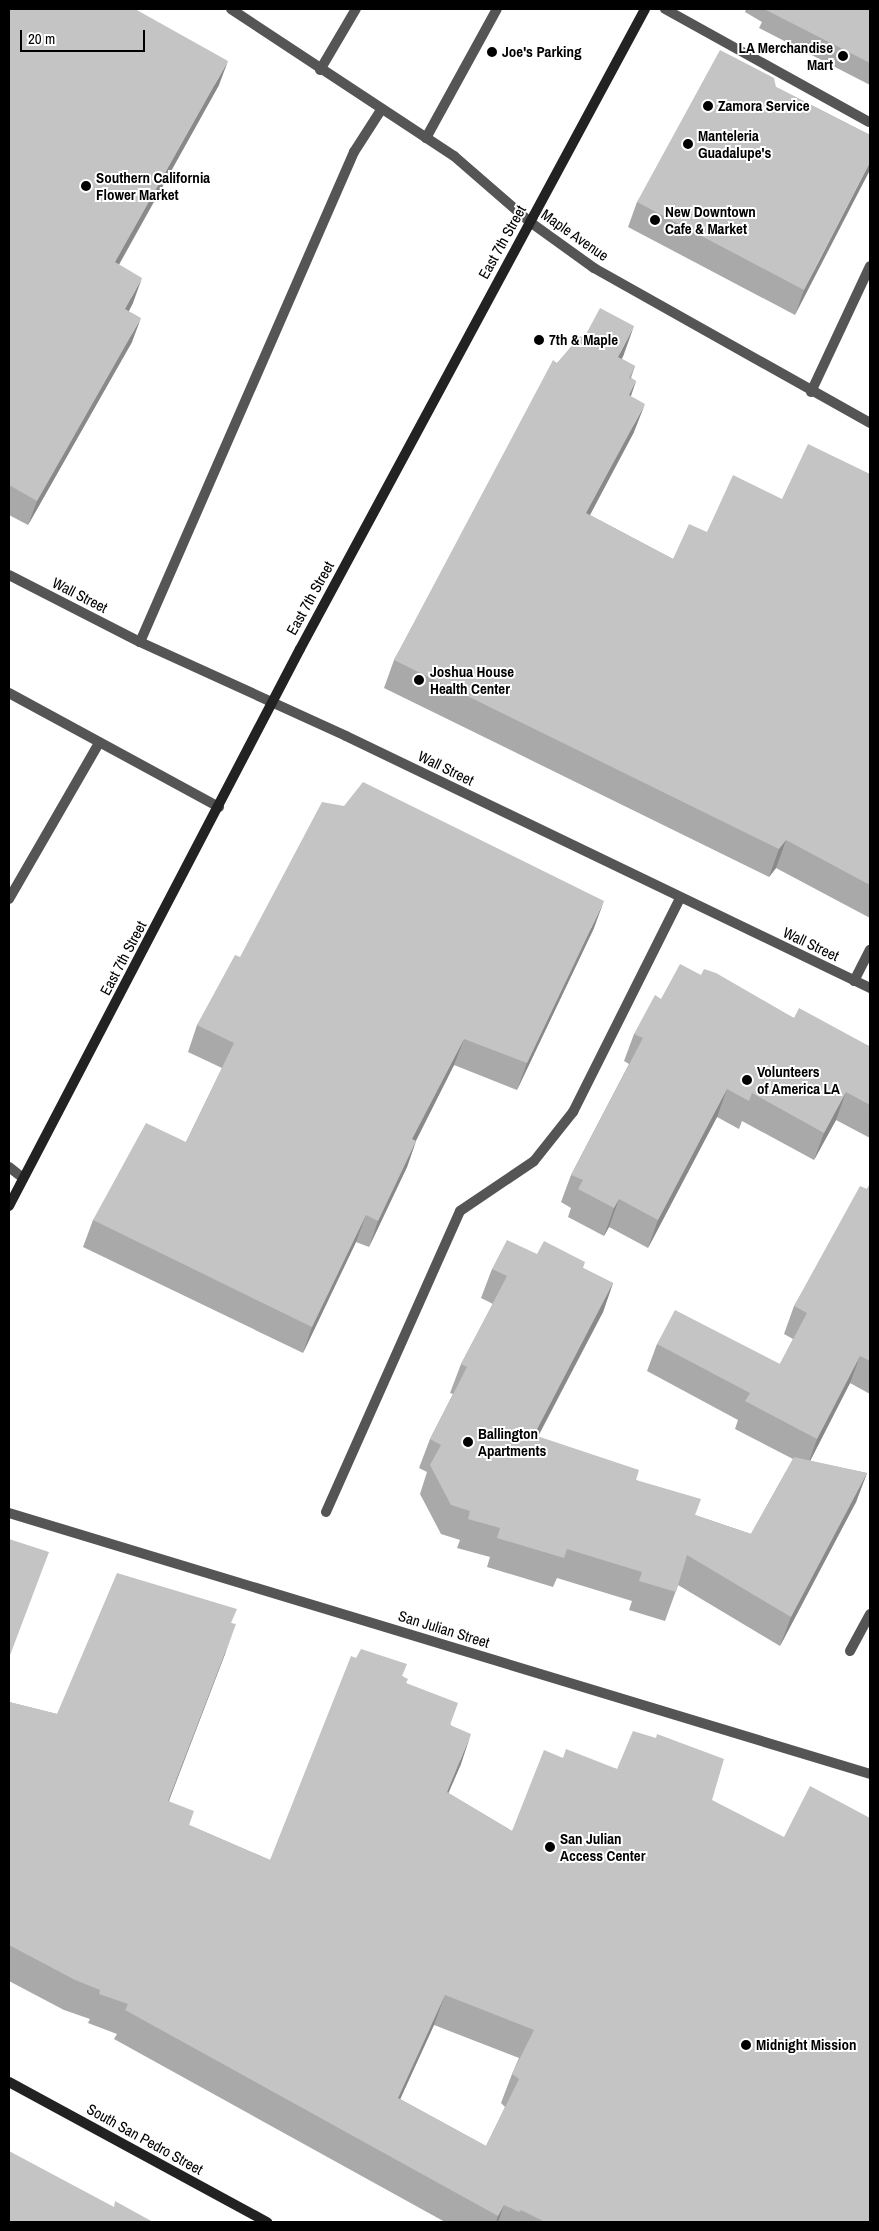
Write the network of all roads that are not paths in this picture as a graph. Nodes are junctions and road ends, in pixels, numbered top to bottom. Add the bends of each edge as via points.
1 (231, 9) edge
2 (356, 9) edge
3 (497, 9) edge
4 (645, 9) edge
5 (665, 9) edge
6 (320, 70) junction
7 (381, 110) junction
8 (869, 122) dead end
9 (426, 138) junction
10 (530, 222) junction
11 (870, 266) edge
12 (811, 392) junction
13 (870, 423) edge
14 (9, 575) edge
15 (140, 642) junction
16 (9, 693) edge
17 (273, 702) junction
18 (99, 743) junction
19 (219, 807) junction
20 (680, 898) junction
21 (9, 899) edge
22 (870, 950) edge
23 (854, 980) junction
24 (870, 988) edge
25 (9, 1167) edge
26 (23, 1178) junction
27 (9, 1206) edge
28 (326, 1512) dead end
29 (9, 1513) edge
30 (870, 1614) edge
31 (850, 1651) dead end
32 (870, 1774) edge
33 (9, 2082) edge
34 (267, 2222) edge

1 - 6 street, Maple Avenue
2 - 6 street
3 - 9 street
4 - 10 main road, East 7th Street
5 - 8 street
6 - 7 street, Maple Avenue
7 - 9 street, Maple Avenue
7 - 15 street via 354,152
9 - 10 street, Maple Avenue via 476,173
10 - 12 street, Maple Avenue via 594,268
10 - 17 main road, East 7th Street
11 - 12 street
12 - 13 street, Maple Avenue
14 - 15 street, Wall Street
15 - 17 street, Wall Street
16 - 18 street
17 - 19 main road, East 7th Street
17 - 20 street, Wall Street
18 - 19 street
18 - 21 street
19 - 26 main road, East 7th Street
20 - 23 street, Wall Street
20 - 28 street via 573,1112 534,1161 460,1211
22 - 23 street
23 - 24 street, Wall Street
25 - 26 street
26 - 27 main road, East 7th Street
29 - 32 street, San Julian Street
30 - 31 street
33 - 34 main road, South San Pedro Street

